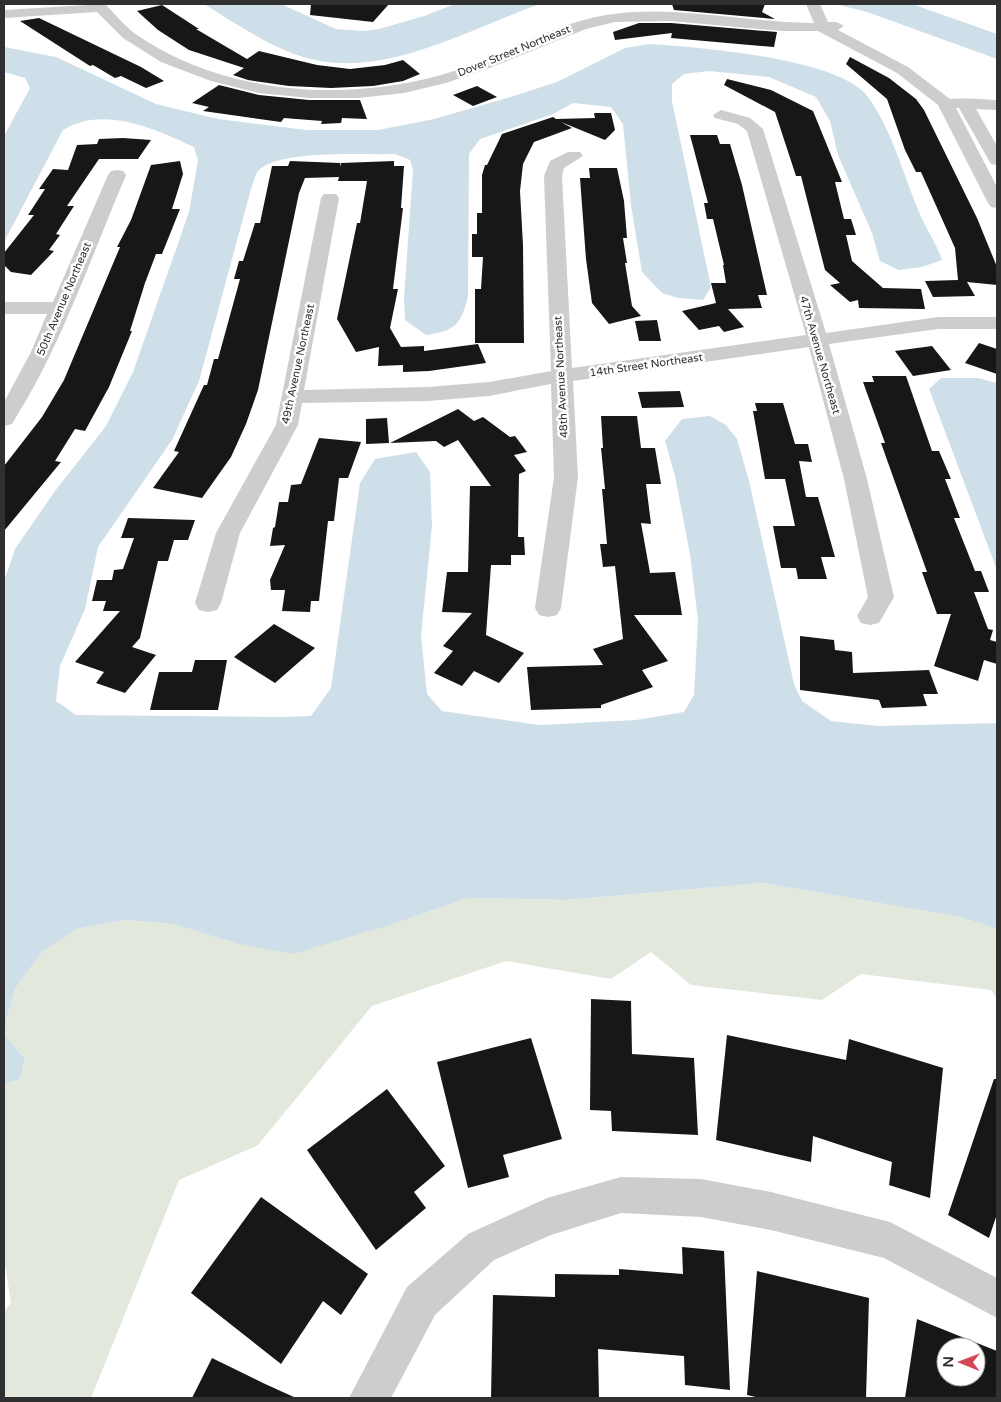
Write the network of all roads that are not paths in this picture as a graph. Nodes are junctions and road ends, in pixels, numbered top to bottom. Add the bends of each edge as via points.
1 (98, 6) edge
2 (814, 8) edge
3 (4, 14) edge
4 (830, 27) junction
5 (945, 103) junction
6 (966, 104) junction
7 (997, 105) edge
8 (721, 115) dead end
9 (574, 156) dead end
10 (997, 160) edge
11 (117, 175) dead end
12 (330, 198) dead end
13 (997, 203) edge
14 (4, 308) edge
15 (60, 308) junction
16 (997, 323) edge
17 (817, 341) junction
18 (561, 376) junction
19 (294, 397) junction
20 (4, 419) edge
21 (208, 603) dead end
22 (548, 608) dead end
23 (870, 616) dead end
24 (997, 1299) edge
25 (369, 1398) edge

1 - 3 street
1 - 4 street, Dover Street Northeast via 137,42 188,67 219,78 278,90 329,95 373,94 425,85 491,63 564,31 614,18 681,16 788,28
2 - 4 street
4 - 5 street via 908,72
4 - 6 street via 926,69
5 - 6 street
5 - 13 street
6 - 7 street
6 - 10 street
8 - 17 street, 47th Avenue Northeast via 744,121 755,130
9 - 18 street, 48th Avenue Northeast via 556,165 552,176
11 - 15 street, 50th Avenue Northeast
12 - 19 street, 49th Avenue Northeast
14 - 15 street
15 - 20 street, 50th Avenue Northeast via 23,389
16 - 17 street, 14th Street Northeast via 938,323
17 - 18 street, 14th Street Northeast
17 - 23 street, 47th Avenue Northeast via 869,531 881,597
18 - 19 street, 14th Street Northeast via 489,389 428,394
18 - 22 street, 48th Avenue Northeast via 566,477
19 - 21 street, 49th Avenue Northeast via 287,425 228,534
24 - 25 street via 890,1241 771,1211 700,1198 621,1195 547,1217 481,1248 421,1301

